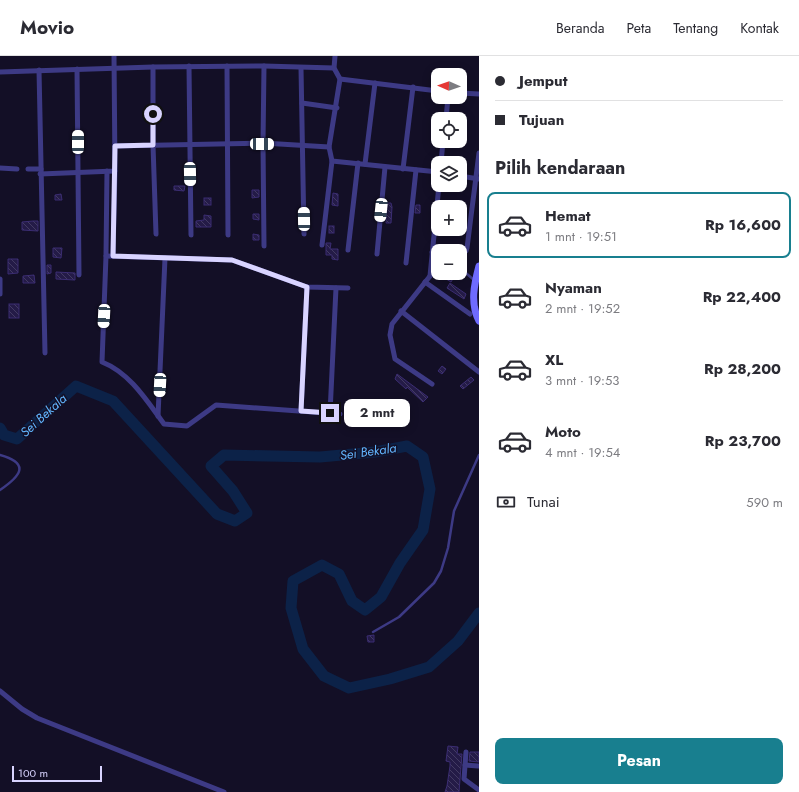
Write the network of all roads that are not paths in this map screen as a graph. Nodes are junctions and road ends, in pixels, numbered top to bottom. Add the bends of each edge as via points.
1 (114, 56) edge
2 (335, 56) edge
3 (189, 66) junction
4 (227, 66) junction
5 (264, 66) junction
6 (153, 67) junction
7 (115, 68) junction
8 (301, 68) junction
9 (334, 68) junction
10 (78, 69) junction
11 (39, 70) junction
12 (0, 72) edge
13 (340, 79) junction
14 (375, 83) junction
15 (413, 88) junction
16 (431, 89) edge
17 (467, 93) edge
18 (479, 94) edge
19 (302, 103) junction
20 (337, 108) junction
21 (189, 144) junction
22 (226, 144) junction
23 (262, 144) junction
24 (153, 145) junction
25 (302, 145) junction
26 (115, 146) junction
27 (329, 147) junction
28 (479, 153) edge
29 (332, 161) junction
30 (358, 163) junction
31 (365, 164) junction
32 (385, 167) junction
33 (0, 168) edge
34 (17, 169) dead end
35 (28, 169) dead end
36 (402, 169) junction
37 (416, 170) junction
38 (41, 171) junction
39 (107, 171) junction
40 (115, 171) junction
41 (431, 171) edge
42 (78, 172) junction
43 (467, 177) edge
44 (477, 179) edge
45 (107, 190) junction
46 (114, 190) junction
47 (438, 192) edge
48 (156, 234) dead end
49 (191, 234) dead end
50 (304, 234) dead end
51 (228, 235) dead end
52 (433, 244) edge
53 (322, 245) dead end
54 (264, 246) dead end
55 (467, 248) edge
56 (348, 250) dead end
57 (377, 254) dead end
58 (106, 256) junction
59 (113, 256) junction
60 (165, 258) junction
61 (431, 260) edge
62 (406, 263) dead end
63 (479, 266) edge
64 (467, 274) edge
65 (79, 275) dead end
66 (429, 276) joint
67 (0, 279) edge
68 (475, 280) junction
69 (425, 282) junction
70 (307, 287) junction
71 (336, 288) junction
72 (348, 288) dead end
73 (0, 294) edge
74 (401, 311) junction
75 (470, 314) dead end
76 (479, 321) edge
77 (45, 353) dead end
78 (479, 372) edge
79 (432, 384) dead end
80 (301, 411) junction
81 (330, 413) junction
82 (340, 414) dead end
83 (158, 416) junction
84 (0, 454) edge
85 (479, 455) edge
86 (0, 490) edge
87 (373, 632) dead end
88 (0, 691) edge
89 (466, 752) dead end
90 (465, 765) junction
91 (478, 766) dead end
92 (479, 790) edge
93 (224, 792) edge

1 - 7 street
2 - 9 street
3 - 4 street
3 - 6 street
3 - 21 street
4 - 5 street
4 - 22 street
5 - 8 street
5 - 23 street
6 - 7 street
6 - 24 street
7 - 10 street
7 - 26 street
8 - 9 street
8 - 19 street
9 - 13 street
10 - 11 street
10 - 42 street
11 - 12 street
11 - 38 street
13 - 14 street
13 - 20 street
14 - 15 street
14 - 31 street
15 - 16 street
15 - 36 street
17 - 18 street
19 - 20 street
19 - 25 street
20 - 27 street
21 - 22 street
21 - 24 street
21 - 49 street
22 - 23 street
22 - 51 street
23 - 25 street
23 - 54 street
24 - 26 street
24 - 48 street
25 - 27 street
25 - 50 street
26 - 40 street
27 - 29 street
28 - 44 street
29 - 30 street
29 - 53 street
30 - 31 street
30 - 56 street
31 - 32 street
32 - 36 street
32 - 57 street
33 - 34 street
35 - 38 street
36 - 37 street
37 - 41 street
37 - 62 street
38 - 42 street
38 - 77 street
39 - 40 street
39 - 42 street
39 - 45 street
40 - 46 street
42 - 65 street
43 - 44 street
44 - 55 street
45 - 46 street
45 - 58 street
46 - 59 street
47 - 52 street
58 - 59 street
58 - 83 street via 102,362 134,384
59 - 60 street
60 - 70 street via 232,260
60 - 83 street
61 - 66 street
63 - 68 main road
64 - 68 lane
66 - 69 street
67 - 73 street
68 - 76 main road via 474,310
69 - 74 street
69 - 75 street
70 - 71 street
70 - 80 street
71 - 72 street
71 - 81 street
74 - 78 street
74 - 79 street via 391,329 395,359
80 - 81 street
80 - 83 street via 216,405 187,426 164,424
81 - 82 street
84 - 86 lane via 12,458 19,472 17,478
85 - 87 lane via 454,511 448,548 441,571 434,583 400,617
88 - 93 street via 37,718
89 - 90 street
90 - 91 street
90 - 92 street via 464,779

